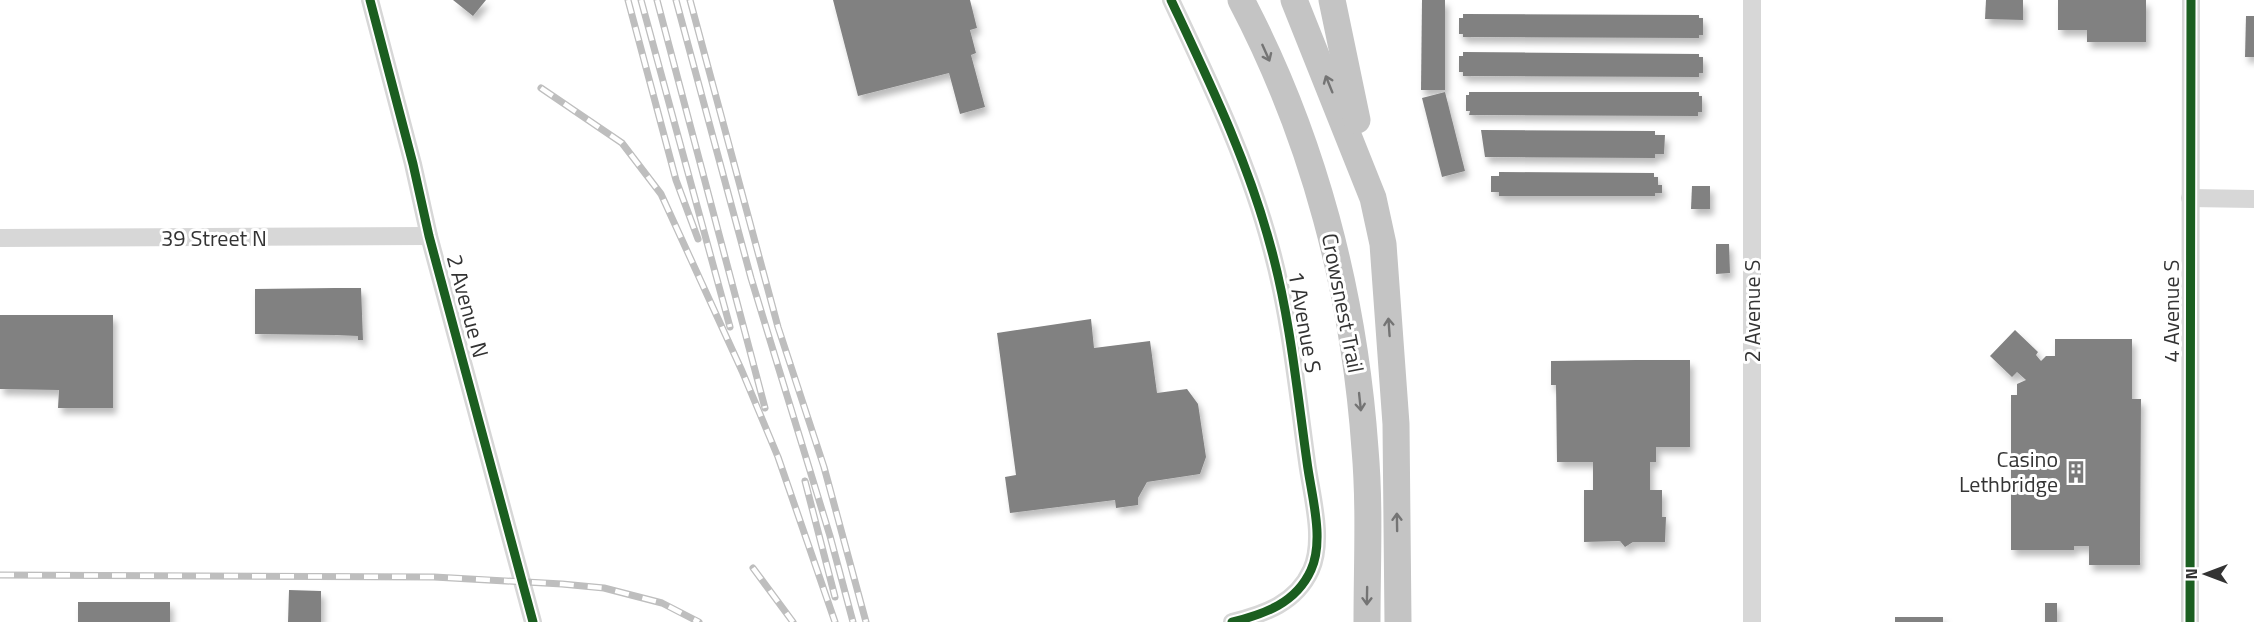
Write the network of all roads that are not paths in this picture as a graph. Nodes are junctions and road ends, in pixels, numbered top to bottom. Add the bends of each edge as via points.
1 (370, 0) edge
2 (1171, 0) edge
3 (1241, 0) edge
4 (1294, 0) edge
5 (1332, 0) edge
6 (1752, 0) edge
7 (2191, 0) edge
8 (1374, 198) junction
9 (2190, 198) junction
10 (2254, 199) edge
11 (429, 236) junction
12 (0, 238) edge
13 (532, 622) edge
14 (1232, 622) edge
15 (1367, 622) edge
16 (1398, 622) edge
17 (1752, 622) edge
18 (2190, 622) edge

1 - 11 street, 2 Avenue N
2 - 14 street, 1 Avenue S via 1235,139 1272,248 1317,538 1312,567 1300,591 1258,616
3 -> 15 highway, Crowsnest Trail via 1298,131 1321,195 1339,268 1356,365 1365,450
8 -> 4 highway, Crowsnest Trail
5 - 8 highway
6 - 17 street, 2 Avenue S
7 - 9 street, 4 Avenue S
16 -> 8 highway, Crowsnest Trail via 1396,424 1383,244
9 - 10 street
9 - 18 street, 4 Avenue S
11 - 12 street, 39 Street N
11 - 13 street, 2 Avenue N

